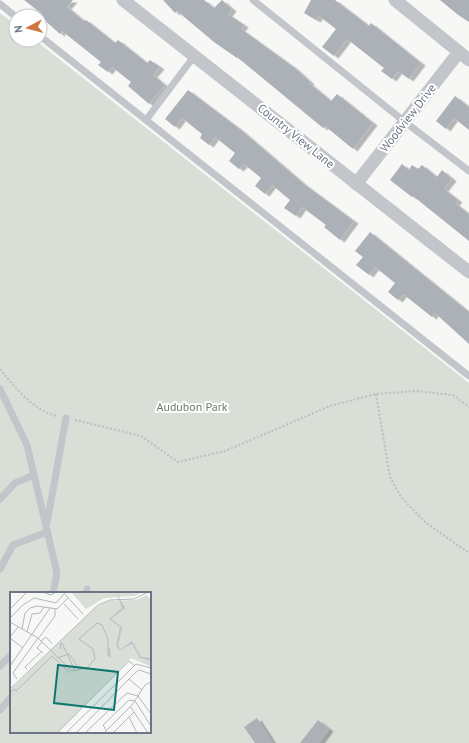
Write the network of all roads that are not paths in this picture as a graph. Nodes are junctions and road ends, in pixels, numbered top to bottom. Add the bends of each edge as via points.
1 (123, 0) edge
2 (253, 0) edge
3 (395, 0) edge
4 (0, 4) edge
5 (8, 10) edge
6 (48, 42) edge
7 (195, 55) junction
8 (464, 56) edge
9 (146, 120) junction
10 (405, 122) junction
11 (469, 171) edge
12 (356, 184) junction
13 (469, 272) edge
14 (469, 376) edge
15 (0, 389) edge
16 (66, 418) road end
17 (34, 475) junction
18 (0, 499) edge
19 (47, 530) junction
20 (0, 569) edge
21 (53, 592) edge
22 (10, 655) edge
23 (0, 666) edge
24 (10, 698) edge
25 (0, 710) edge

1 - 7 street, Country View Lane
2 - 10 lane
3 - 8 street
4 - 5 lane
6 - 9 lane
7 - 9 lane
7 - 12 street, Country View Lane
8 - 10 street, Woodview Drive
9 - 14 lane
10 - 11 lane
10 - 12 street, Woodview Drive
12 - 13 street, Country View Lane
15 - 17 lane via 27,445
16 - 19 lane
17 - 18 lane via 15,483
17 - 19 lane
19 - 20 lane via 13,545
19 - 21 lane via 57,573
22 - 23 lane
24 - 25 lane

